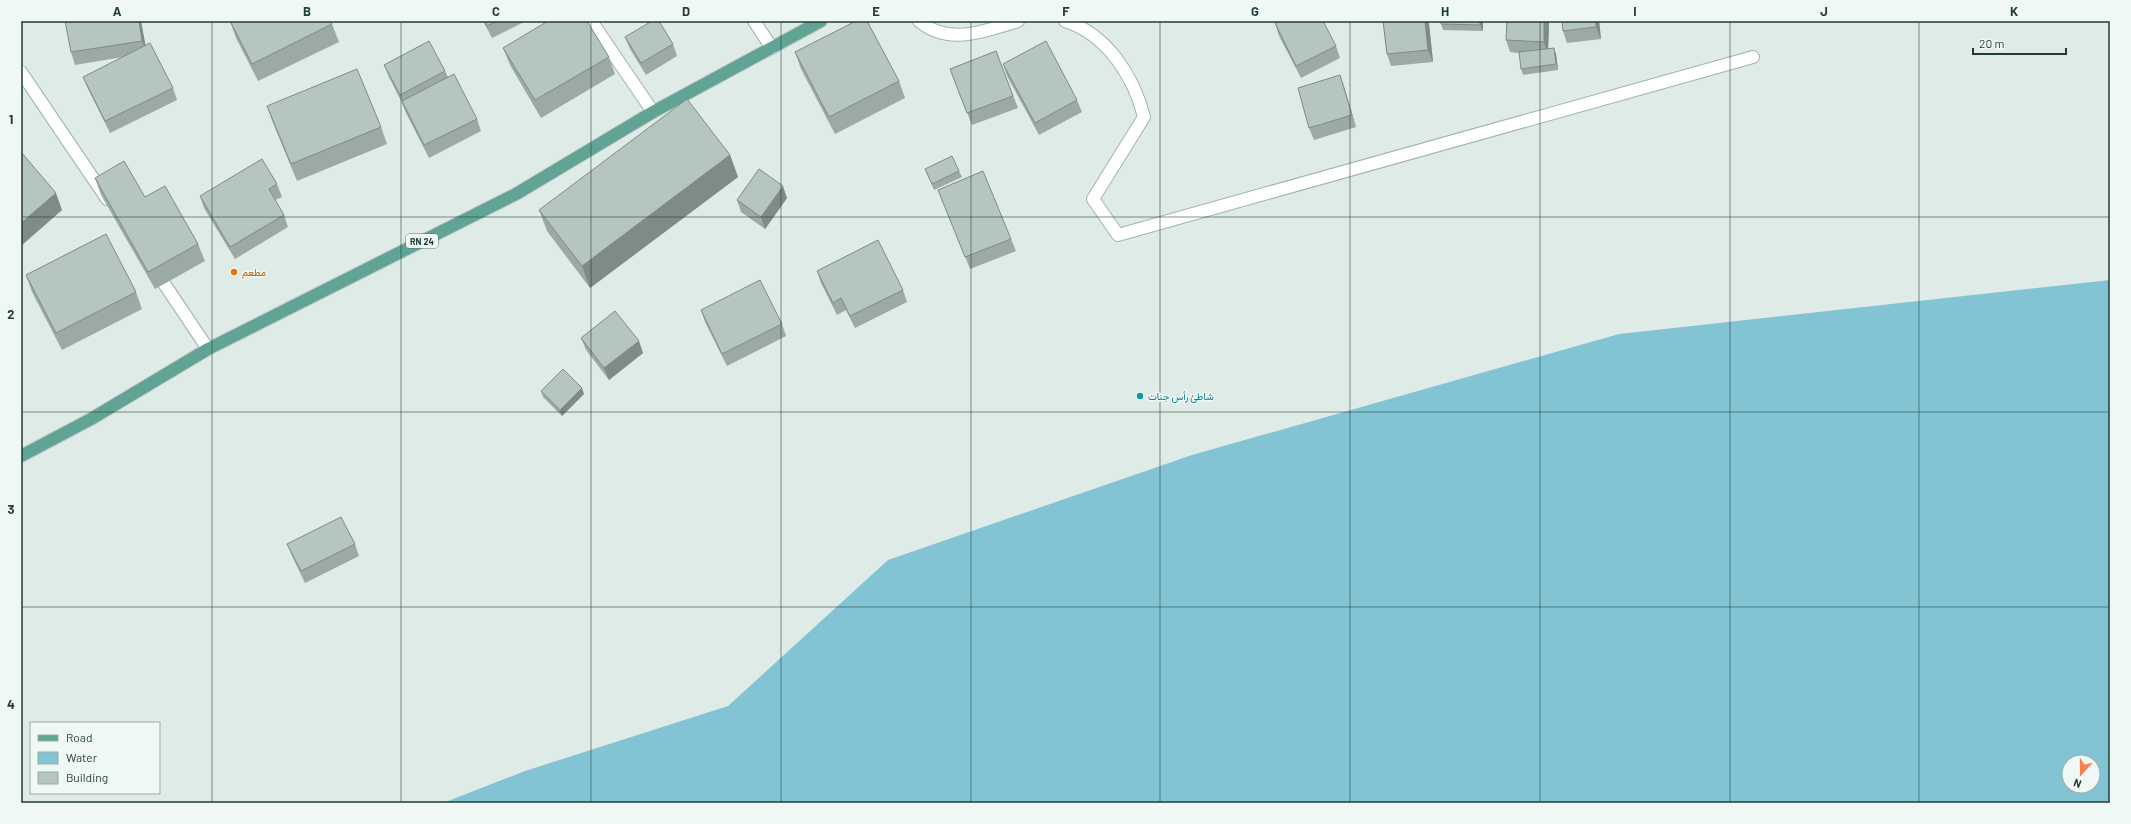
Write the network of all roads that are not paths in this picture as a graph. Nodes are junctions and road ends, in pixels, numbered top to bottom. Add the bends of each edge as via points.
1 (591, 21) edge
2 (754, 21) edge
3 (821, 21) edge
4 (919, 21) edge
5 (1018, 21) edge
6 (1064, 21) edge
7 (772, 48) junction
8 (1753, 57) dead end
9 (21, 72) edge
10 (653, 112) junction
11 (114, 210) edge
12 (150, 263) edge
13 (208, 349) junction
14 (21, 456) edge

1 - 10 street
2 - 7 street
3 - 7 main road, RN 24
4 - 5 street via 942,32 961,35 980,33
6 - 8 street via 1093,35 1121,65 1132,80 1144,117 1093,199 1118,235
7 - 10 main road, RN 24
9 - 11 street
10 - 13 main road, RN 24 via 516,194
12 - 13 street
13 - 14 main road, RN 24

